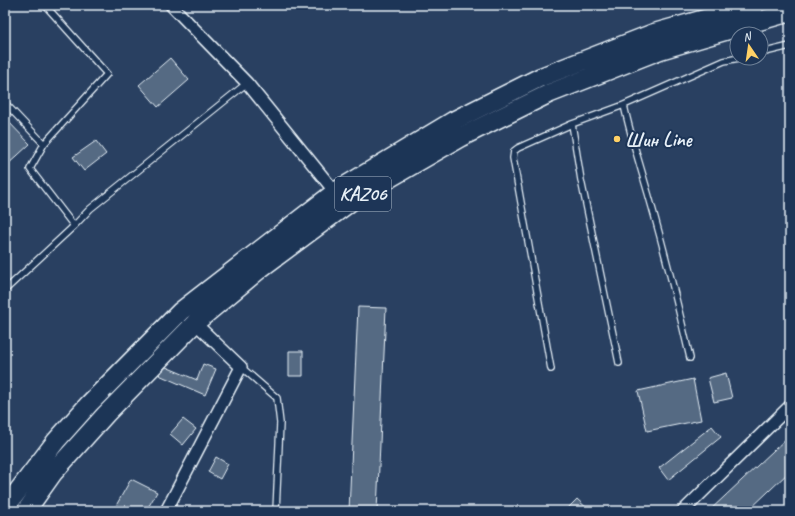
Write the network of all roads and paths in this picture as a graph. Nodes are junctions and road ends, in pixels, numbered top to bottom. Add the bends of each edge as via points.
1 (45, 5) edge
2 (171, 5) edge
3 (755, 5) edge
4 (790, 12) edge
5 (790, 46) edge
6 (769, 51) edge
7 (729, 61) edge
8 (246, 83) junction
9 (5, 103) edge
10 (624, 105) junction
11 (572, 124) junction
12 (44, 144) junction
13 (335, 192) junction
14 (74, 226) junction
15 (6, 286) edge
16 (195, 323) junction
17 (690, 358) dead end
18 (619, 363) dead end
19 (242, 367) junction
20 (551, 369) dead end
21 (790, 406) edge
22 (5, 508) edge
23 (26, 511) edge
24 (166, 511) edge
25 (276, 511) edge
26 (683, 511) edge

1 - 12 lane via 107,74
2 - 8 street
3 - 13 highway, KАZ06 via 654,33 541,77 453,121
4 - 16 highway, KАZ06 via 660,50 597,73 461,137 357,197 261,268
5 - 6 lane
7 - 10 lane
8 - 13 street
8 - 14 lane via 90,209
9 - 12 lane
10 - 11 lane
10 - 17 lane via 675,291
11 - 18 lane
11 - 20 lane via 518,148 514,151 513,158
12 - 14 lane via 30,169
13 - 22 highway, KАZ06 via 181,312 89,404 56,441
14 - 15 lane
16 - 19 street
16 - 23 highway, KАZ06 via 58,467
19 - 24 street
19 - 25 lane via 277,398 280,423
21 - 26 street

